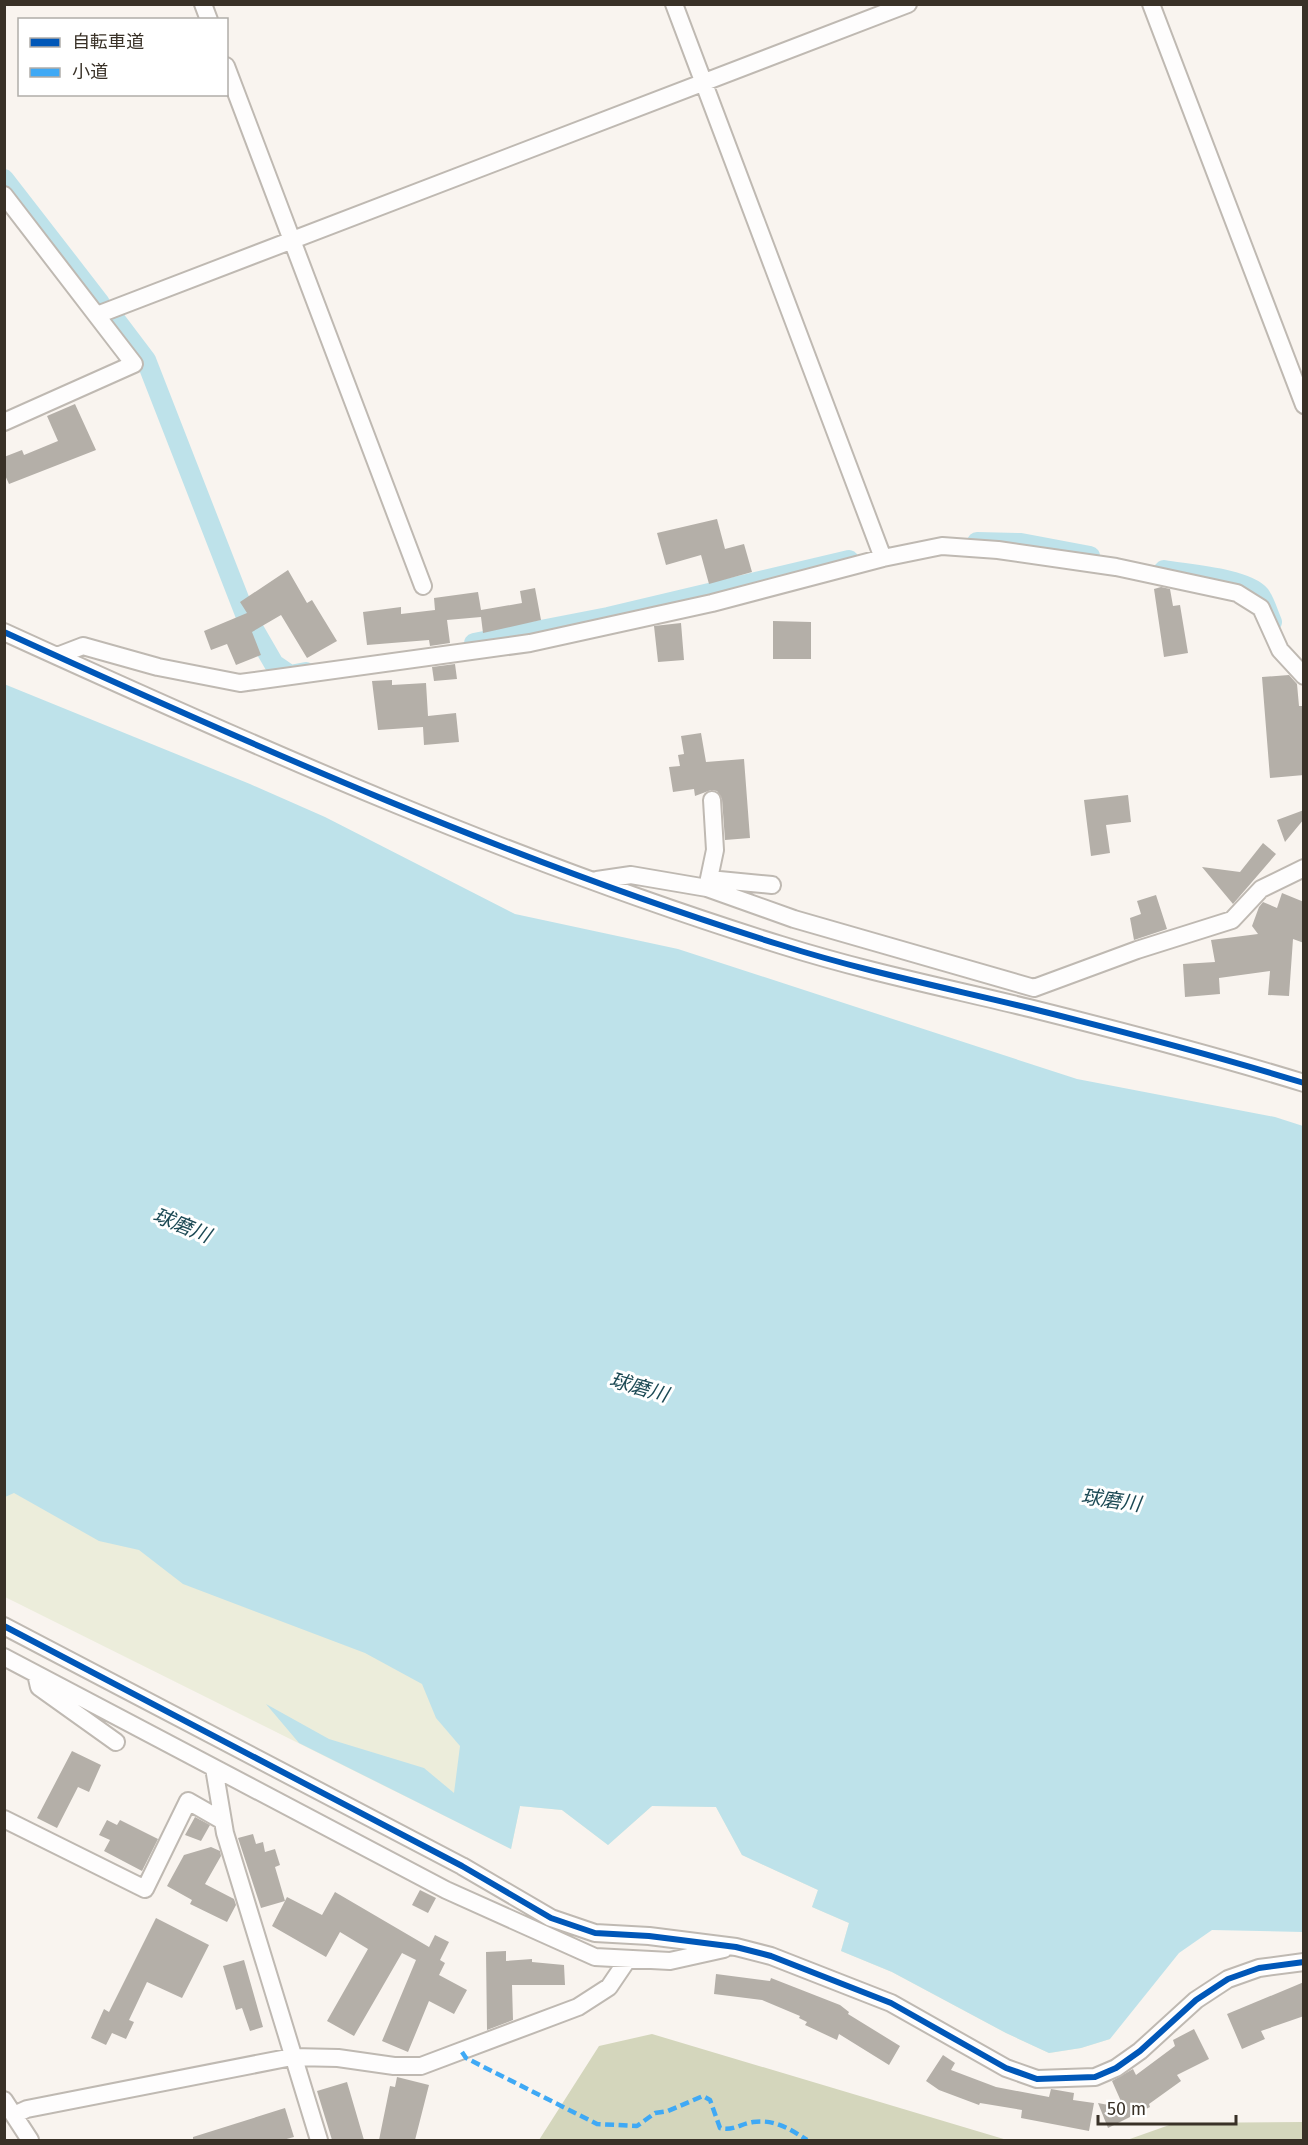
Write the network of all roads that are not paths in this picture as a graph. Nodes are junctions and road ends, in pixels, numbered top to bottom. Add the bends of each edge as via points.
1 (674, 4) edge
2 (908, 4) edge
3 (1151, 4) edge
4 (228, 71) edge
5 (704, 82) junction
6 (4, 195) edge
7 (292, 240) junction
8 (97, 315) junction
9 (1304, 405) edge
10 (4, 422) edge
11 (883, 558) junction
12 (423, 586) dead end
13 (4, 632) edge
14 (57, 656) junction
15 (1304, 676) edge
16 (712, 801) dead end
17 (1304, 868) edge
18 (594, 880) junction
19 (708, 883) junction
20 (772, 885) dead end
21 (1304, 1083) edge
22 (4, 1626) edge
23 (4, 1657) edge
24 (36, 1674) junction
25 (116, 1742) dead end
26 (214, 1768) junction
27 (4, 1819) edge
28 (223, 1821) junction
29 (736, 1947) junction
30 (628, 1959) junction
31 (1304, 1962) edge
32 (292, 2056) junction
33 (4, 2100) edge
34 (16, 2115) junction
35 (30, 2140) edge
36 (319, 2140) edge

1 - 5 street
2 - 5 street
3 - 9 street
4 - 7 street
5 - 7 street
5 - 11 street
6 - 8 street
7 - 8 street
7 - 12 street
8 - 10 street via 134,364
11 - 14 street via 712,603 530,643 240,683 158,667 83,646
11 - 15 street via 942,546 998,550 1116,567 1237,592 1261,608 1280,650
13 - 14 street
14 - 18 street via 266,749 523,856
16 - 19 street via 715,850
17 - 19 street via 1261,890 1232,920 1034,988 794,919
18 - 19 street via 631,875
18 - 21 street via 782,945
19 - 20 street
22 - 29 street via 462,1866 551,1918 595,1933
23 - 24 street
24 - 25 street via 39,1687
24 - 26 street
26 - 28 street
26 - 30 street via 446,1890 595,1957
27 - 28 street via 145,1889 188,1801
28 - 32 street
29 - 30 street via 670,1961
29 - 31 street via 771,1956 891,2003 1006,2068 1037,2079 1066,2080 1095,2077 1116,2068 1196,2000 1228,1979 1259,1968
30 - 32 street via 609,1987 578,2007 421,2066
32 - 34 street via 38,2107
32 - 36 street
33 - 34 street
34 - 35 street

